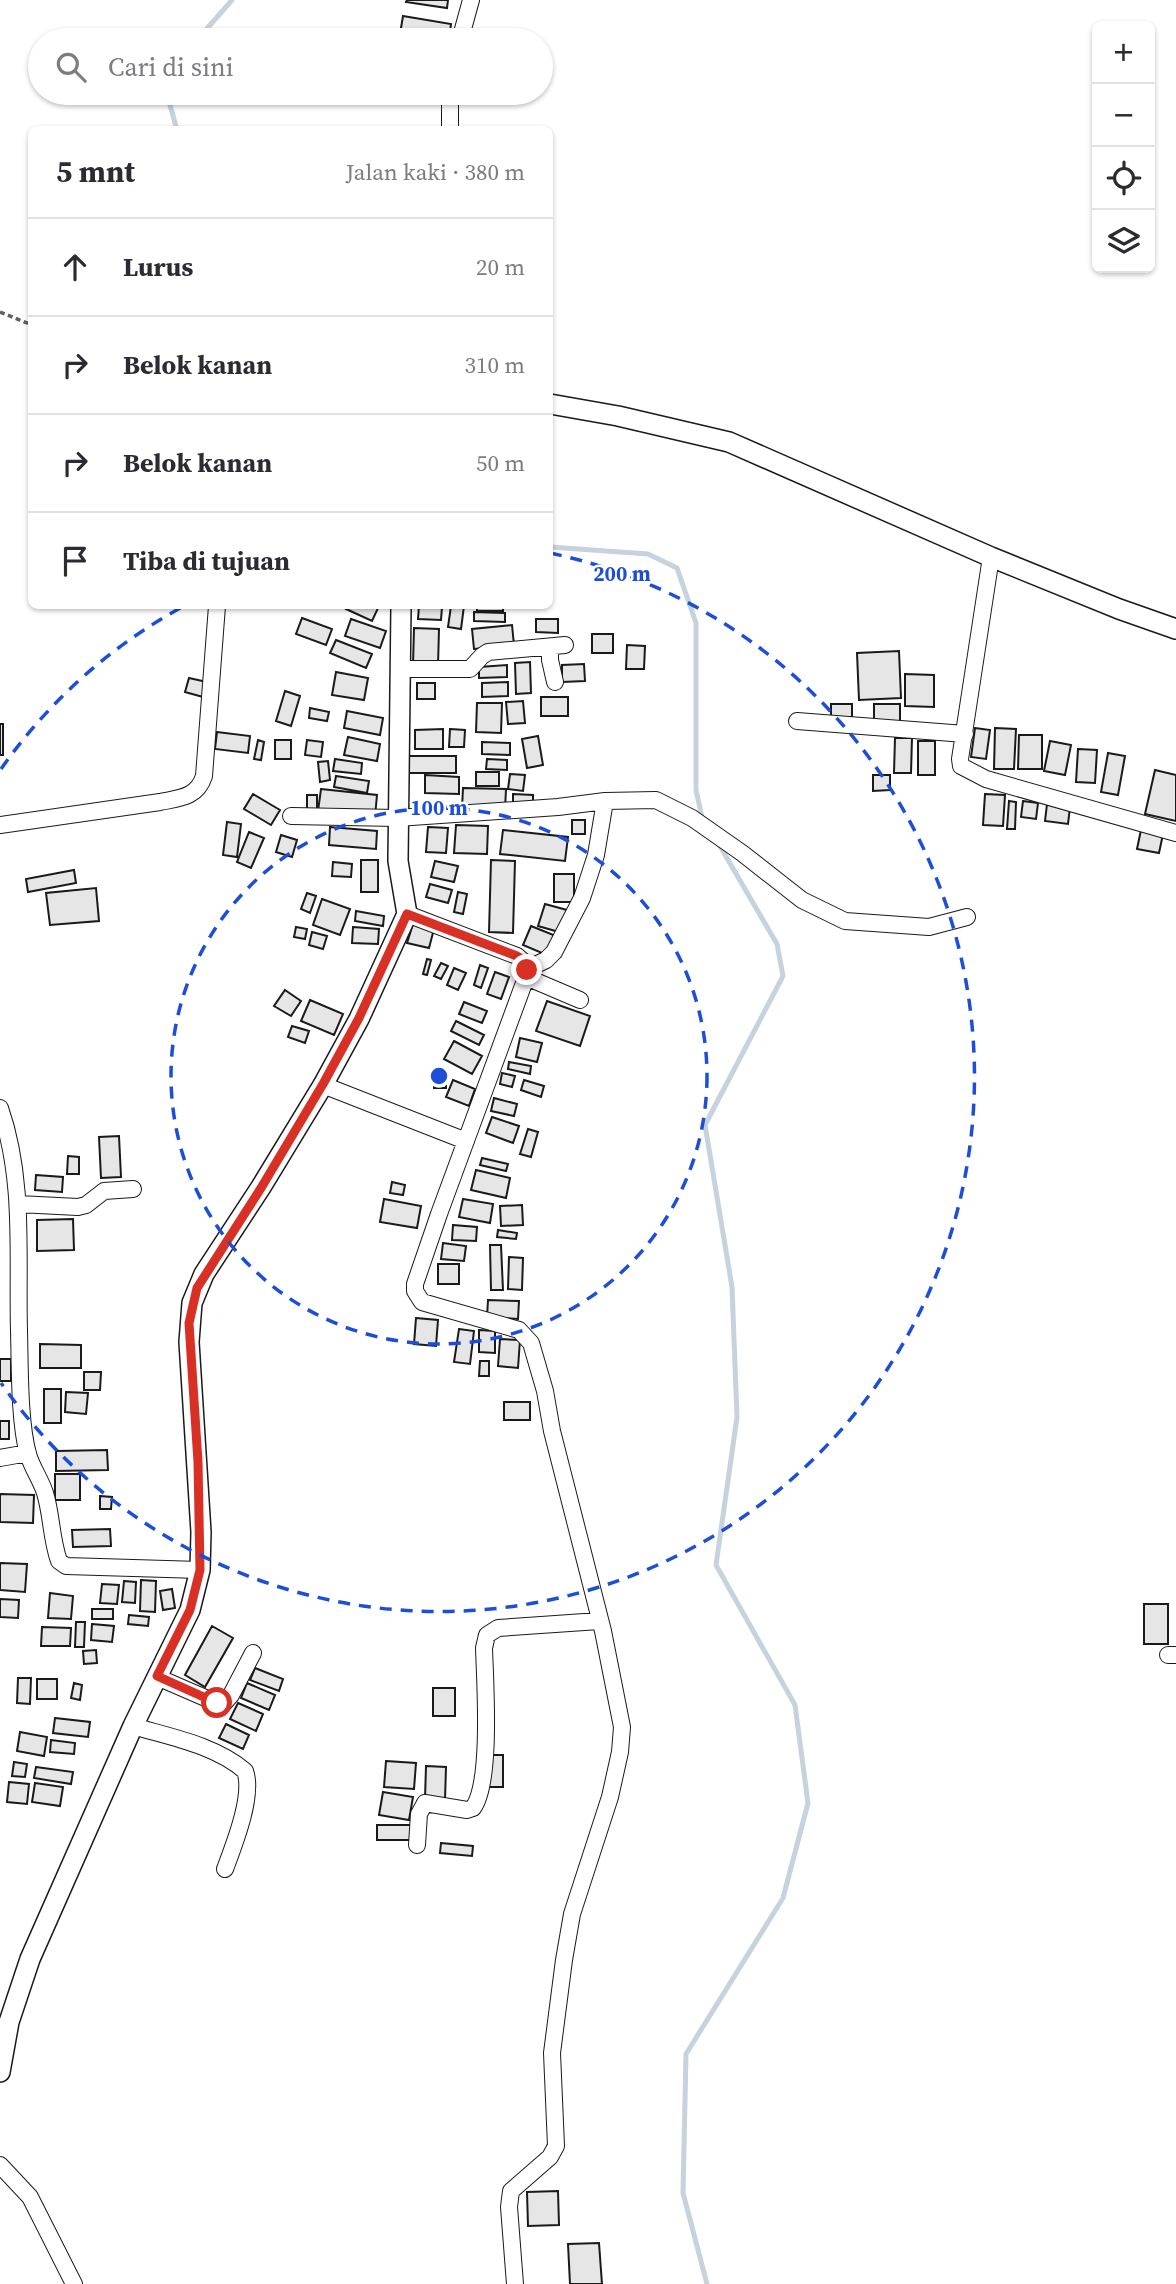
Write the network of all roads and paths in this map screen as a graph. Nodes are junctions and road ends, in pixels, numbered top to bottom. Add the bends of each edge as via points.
1 (471, 0) edge
2 (463, 28) edge
3 (450, 105) edge
4 (450, 126) edge
5 (0, 312) edge
6 (28, 323) edge
7 (553, 405) edge
8 (991, 557) junction
9 (217, 609) edge
10 (401, 609) edge
11 (1176, 629) edge
12 (402, 669) junction
13 (555, 682) dead end
14 (797, 721) dead end
15 (965, 734) junction
16 (605, 801) junction
17 (291, 816) dead end
18 (397, 818) junction
19 (0, 825) edge
20 (1176, 833) edge
21 (407, 914) junction
22 (967, 917) dead end
23 (526, 973) junction
24 (580, 1000) dead end
25 (323, 1084) junction
26 (0, 1108) edge
27 (466, 1141) junction
28 (133, 1189) dead end
29 (18, 1204) junction
30 (28, 1454) junction
31 (0, 1458) edge
32 (200, 1570) junction
33 (599, 1621) junction
34 (253, 1654) dead end
35 (157, 1676) junction
36 (133, 1726) junction
37 (417, 1845) dead end
38 (225, 1870) dead end
39 (0, 2072) edge
40 (0, 2165) edge
41 (75, 2284) edge
42 (515, 2284) edge

1 - 2 street
3 - 4 street
5 - 6 path
7 - 8 street via 729,442
8 - 11 street
8 - 15 street
9 - 19 street via 204,776 195,793
10 - 12 street
12 - 13 street via 470,669 488,652 558,646 550,660
12 - 18 street
14 - 15 street
15 - 20 street via 960,759 964,769
16 - 18 street
16 - 22 street via 656,800 670,806 802,900 845,921 929,927
16 - 23 street via 596,855 582,898 554,952
17 - 18 street
18 - 21 street
21 - 23 street via 517,956
21 - 25 street
23 - 24 street
23 - 27 street
25 - 27 street
25 - 32 street via 204,1274 192,1303 189,1323
26 - 29 street
27 - 33 street via 415,1291 422,1302 519,1330 531,1343
28 - 29 street via 104,1191 78,1207
29 - 30 street via 19,1332
30 - 31 street
30 - 32 street via 45,1493 60,1564
32 - 35 street via 190,1610
33 - 37 street via 498,1628 487,1635 487,1736 479,1797 467,1810 425,1803 419,1814
33 - 42 street via 622,1727 620,1752 572,1914 564,1960 552,2053 556,2146 550,2157 511,2191
34 - 35 street via 224,1703
35 - 36 street
36 - 38 street via 195,1745 245,1771 248,1788
36 - 39 street via 30,1959 14,2004
40 - 41 street via 30,2197

